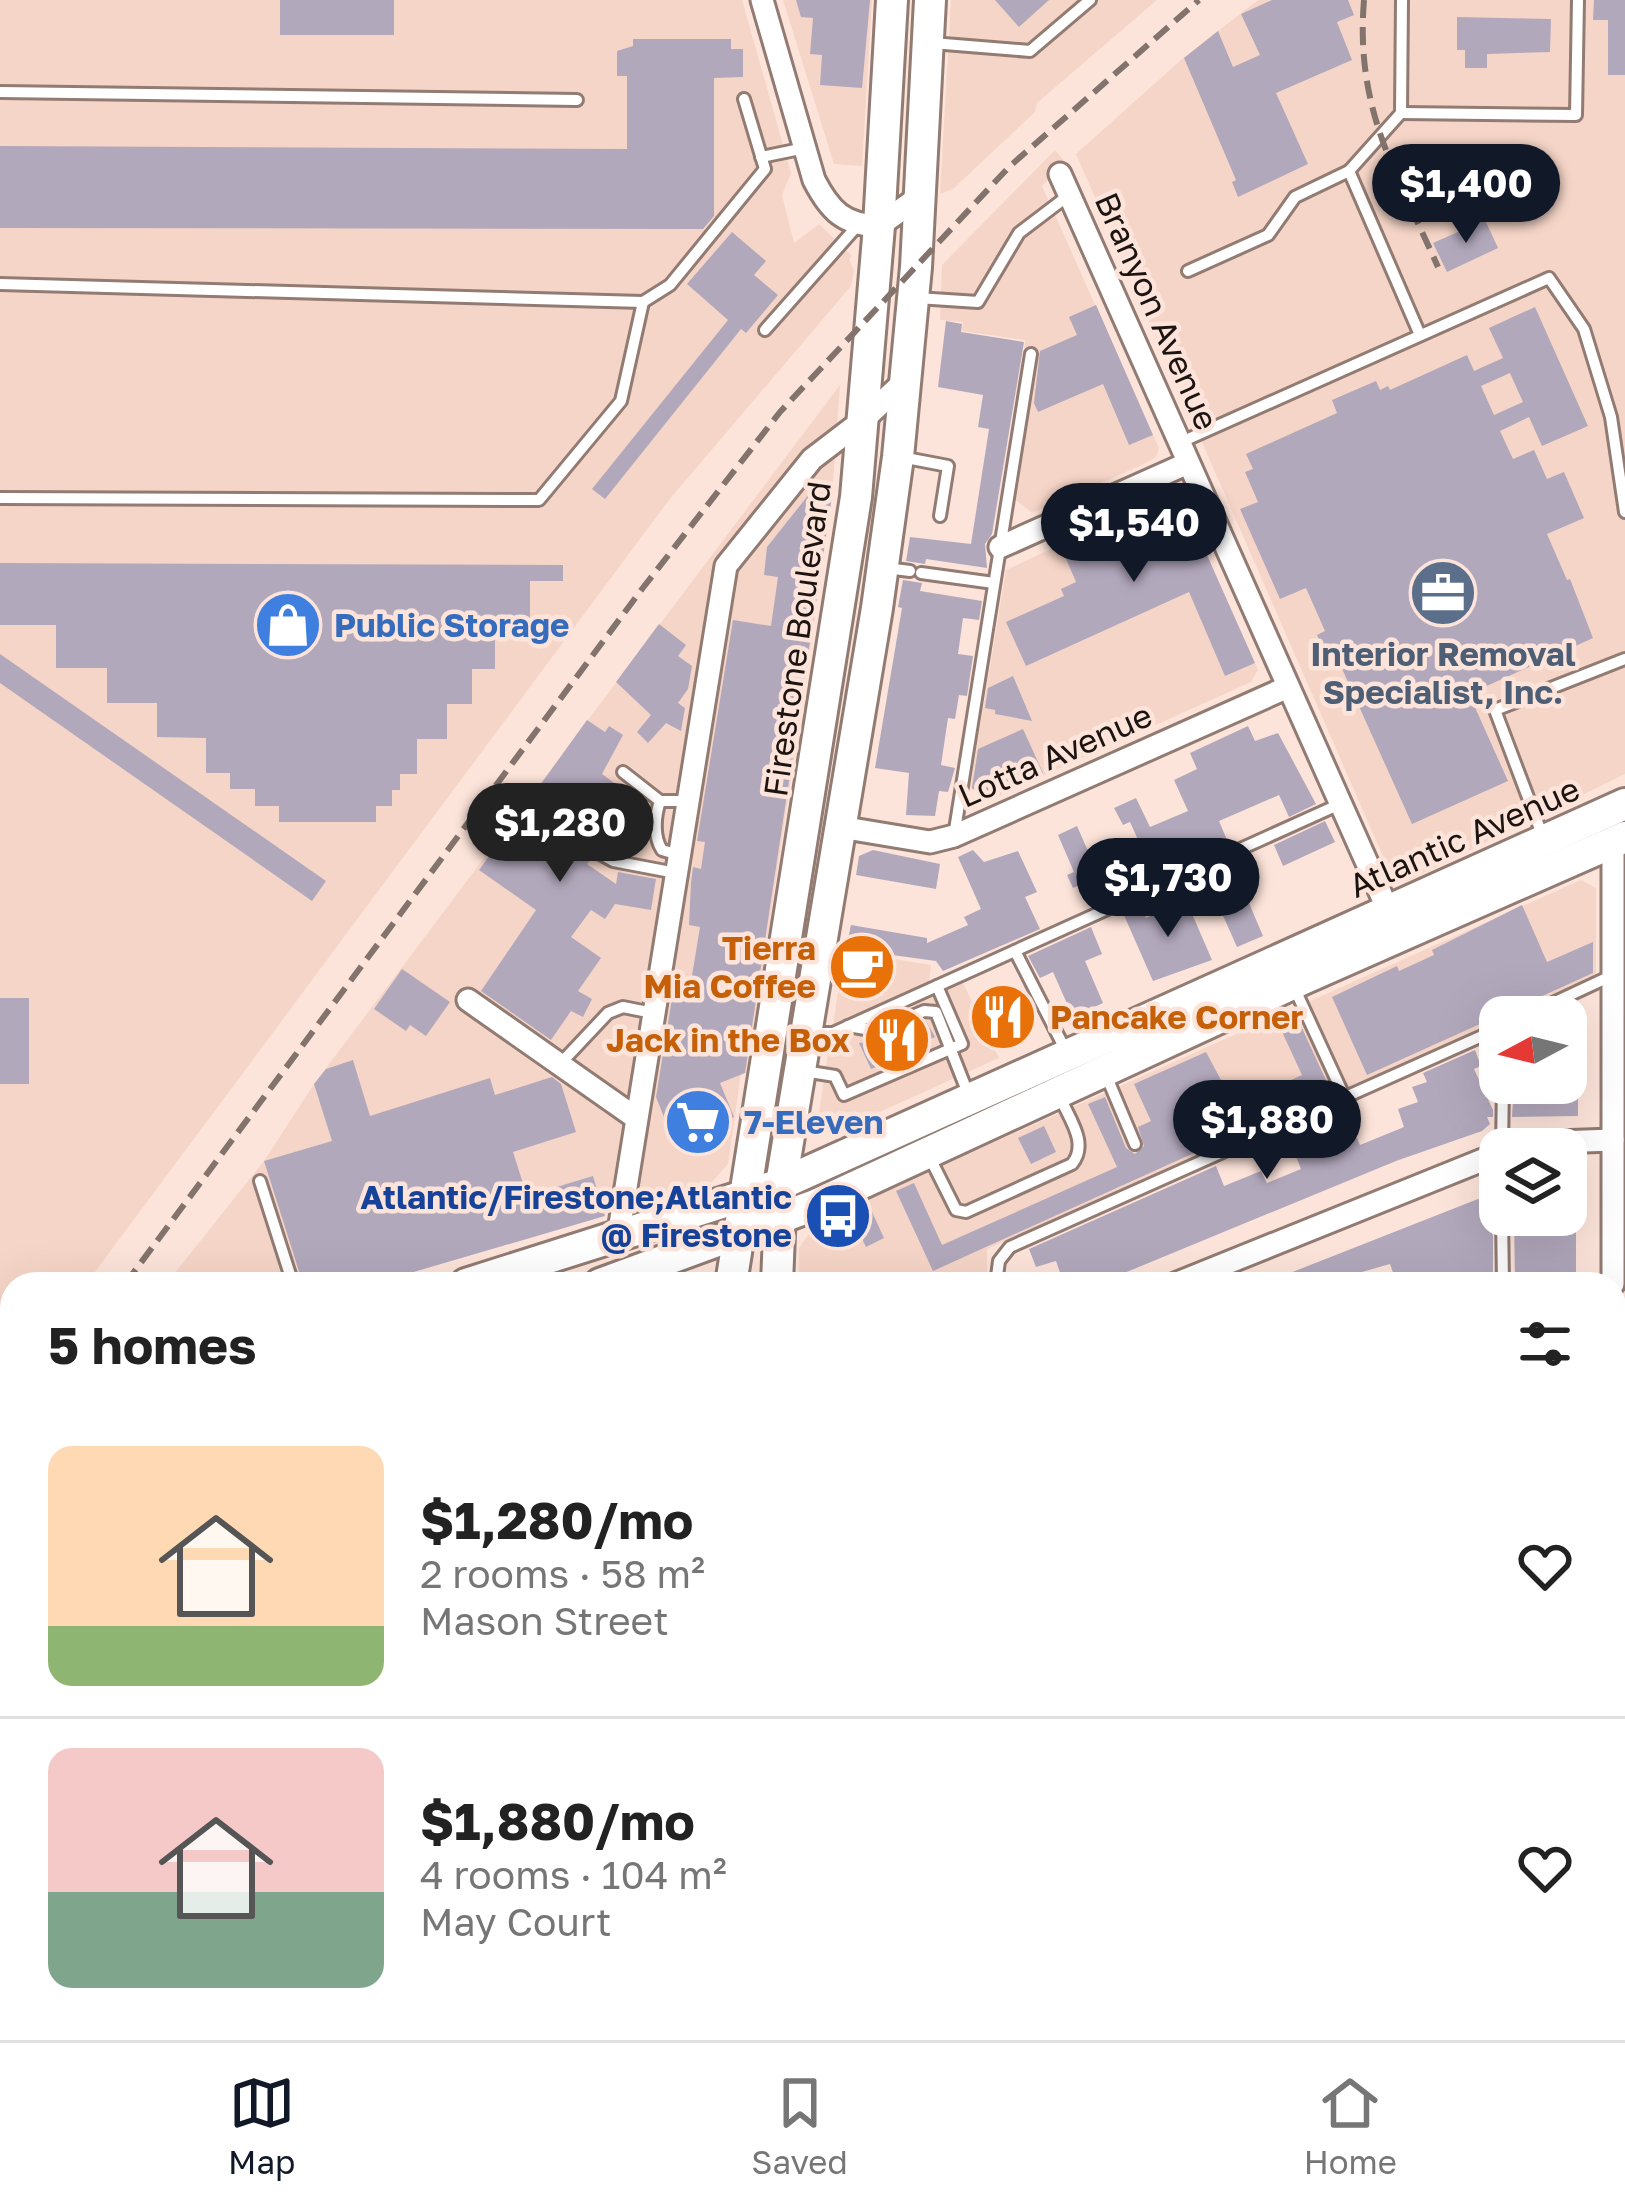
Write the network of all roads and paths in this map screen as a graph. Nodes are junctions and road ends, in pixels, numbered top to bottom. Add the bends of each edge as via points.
1 (762, 0) edge
2 (892, 0) edge
3 (930, 0) edge
4 (1090, 0) edge
5 (1402, 0) edge
6 (1578, 0) edge
7 (928, 43) junction
8 (0, 92) edge
9 (744, 99) dead end
10 (577, 100) dead end
11 (1401, 113) junction
12 (805, 148) junction
13 (761, 157) junction
14 (1349, 171) junction
15 (1064, 184) joint
16 (920, 196) junction
17 (869, 226) junction
18 (1188, 271) dead end
19 (0, 284) edge
20 (914, 298) junction
21 (643, 302) junction
22 (765, 330) dead end
23 (1420, 335) junction
24 (1031, 354) dead end
25 (907, 379) junction
26 (863, 420) junction
27 (1184, 453) junction
28 (898, 457) junction
29 (0, 498) edge
30 (1625, 512) edge
31 (940, 517) dead end
32 (1000, 548) junction
33 (904, 571) junction
34 (994, 583) junction
35 (1625, 659) edge
36 (1288, 687) junction
37 (826, 707) junction
38 (622, 772) dead end
39 (660, 801) junction
40 (688, 802) junction
41 (1340, 804) junction
42 (1625, 804) edge
43 (840, 827) junction
44 (954, 836) junction
45 (1545, 840) junction
46 (1619, 840) edge
47 (577, 841) dead end
48 (677, 864) junction
49 (1393, 923) junction
50 (1016, 951) junction
51 (1613, 975) junction
52 (1292, 984) junction
53 (937, 986) junction
54 (1568, 996) edge
55 (468, 1000) dead end
56 (653, 1013) junction
57 (848, 1026) junction
58 (807, 1033) junction
59 (1479, 1037) edge
60 (949, 1051) junction
61 (1067, 1054) junction
62 (560, 1065) junction
63 (800, 1070) junction
64 (1104, 1072) junction
65 (1059, 1094) junction
66 (1343, 1096) junction
67 (971, 1099) junction
68 (636, 1118) junction
69 (1613, 1140) junction
70 (1587, 1141) edge
71 (1135, 1144) dead end
72 (928, 1154) junction
73 (1479, 1160) edge
74 (260, 1181) dead end
75 (781, 1184) junction
76 (745, 1198) junction
77 (779, 1219) junction
78 (738, 1232) junction
79 (1502, 1236) edge
80 (618, 1237) junction
81 (699, 1268) dead end
82 (289, 1272) edge
83 (505, 1272) edge
84 (632, 1272) edge
85 (698, 1272) edge
86 (726, 1272) edge
87 (777, 1272) edge
88 (998, 1272) edge
89 (1204, 1272) edge
90 (1502, 1272) edge
91 (1613, 1272) edge

1 - 12 street
2 - 17 main road, Firestone Boulevard
3 - 7 main road, Firestone Boulevard
4 - 7 lane via 1030,51
5 - 11 lane
6 - 11 lane via 1576,115
7 - 16 main road, Firestone Boulevard
8 - 10 lane
9 - 13 lane
11 - 14 lane
12 - 13 lane
12 - 17 street via 826,204
13 - 21 lane via 765,169 670,285
14 - 18 lane via 1295,197 1268,235
14 - 23 lane
15 - 20 lane via 1019,233 978,302
15 - 27 street, Branyon Avenue
16 - 17 street
16 - 20 main road, Firestone Boulevard
17 - 22 lane
17 - 26 main road, Firestone Boulevard
19 - 21 lane
20 - 25 main road, Firestone Boulevard
21 - 29 lane via 621,401 539,500
23 - 27 lane
23 - 30 lane via 1549,278 1584,329 1611,417
24 - 32 lane
25 - 26 street
25 - 28 main road, Firestone Boulevard
26 - 37 main road, Firestone Boulevard
26 - 40 street via 812,459 726,566
27 - 32 street
27 - 36 street, Branyon Avenue
28 - 31 lane via 948,466
28 - 33 main road, Firestone Boulevard
32 - 34 lane
33 - 34 lane
33 - 43 main road, Firestone Boulevard
34 - 44 lane
35 - 45 lane via 1496,710
36 - 41 street, Branyon Avenue
36 - 44 street, Lotta Avenue
37 - 43 main road via 833,750 826,798
37 - 76 main road, Firestone Boulevard
38 - 39 lane
39 - 40 lane
39 - 48 lane via 658,844
40 - 48 street
41 - 49 street, Branyon Avenue
41 - 50 lane
42 - 45 main road, Atlantic Avenue
43 - 44 street, Lotta Avenue via 930,842
43 - 58 main road, Firestone Boulevard
45 - 49 main road, Atlantic Avenue
46 - 49 main road, Atlantic Avenue
46 - 51 street
47 - 48 lane via 613,861
48 - 56 street
49 - 52 main road, Atlantic Avenue
49 - 61 main road, Atlantic Avenue
50 - 53 lane
50 - 61 lane
51 - 54 lane
51 - 69 street
52 - 64 main road, Atlantic Avenue
52 - 66 lane
53 - 57 lane
53 - 60 lane via 962,1044
55 - 62 street
56 - 62 lane via 608,1013
56 - 68 street
57 - 58 lane
57 - 60 lane via 877,1031 932,1010
58 - 63 main road, Firestone Boulevard
59 - 66 lane
60 - 63 lane via 844,1095 835,1076
60 - 67 lane
61 - 67 main road, Atlantic Avenue
62 - 68 street
63 - 75 main road, Firestone Boulevard
64 - 65 main road, Atlantic Avenue
64 - 71 lane
65 - 72 main road, Atlantic Avenue
65 - 72 lane via 1079,1155 987,1203 956,1210
66 - 88 lane via 1010,1247
67 - 75 main road, Atlantic Avenue
68 - 80 street
69 - 70 street
69 - 91 street
72 - 77 main road, Atlantic Avenue
73 - 89 street
74 - 82 lane
75 - 76 main road, Atlantic Avenue
75 - 77 main road, Firestone Boulevard
76 - 78 main road, Firestone Boulevard
76 - 80 main road, Atlantic Avenue
77 - 78 main road, Atlantic Avenue
77 - 87 main road, Firestone Boulevard
78 - 84 main road, Atlantic Avenue
78 - 86 main road, Firestone Boulevard
79 - 90 lane
80 - 83 main road, Atlantic Avenue
81 - 85 path

